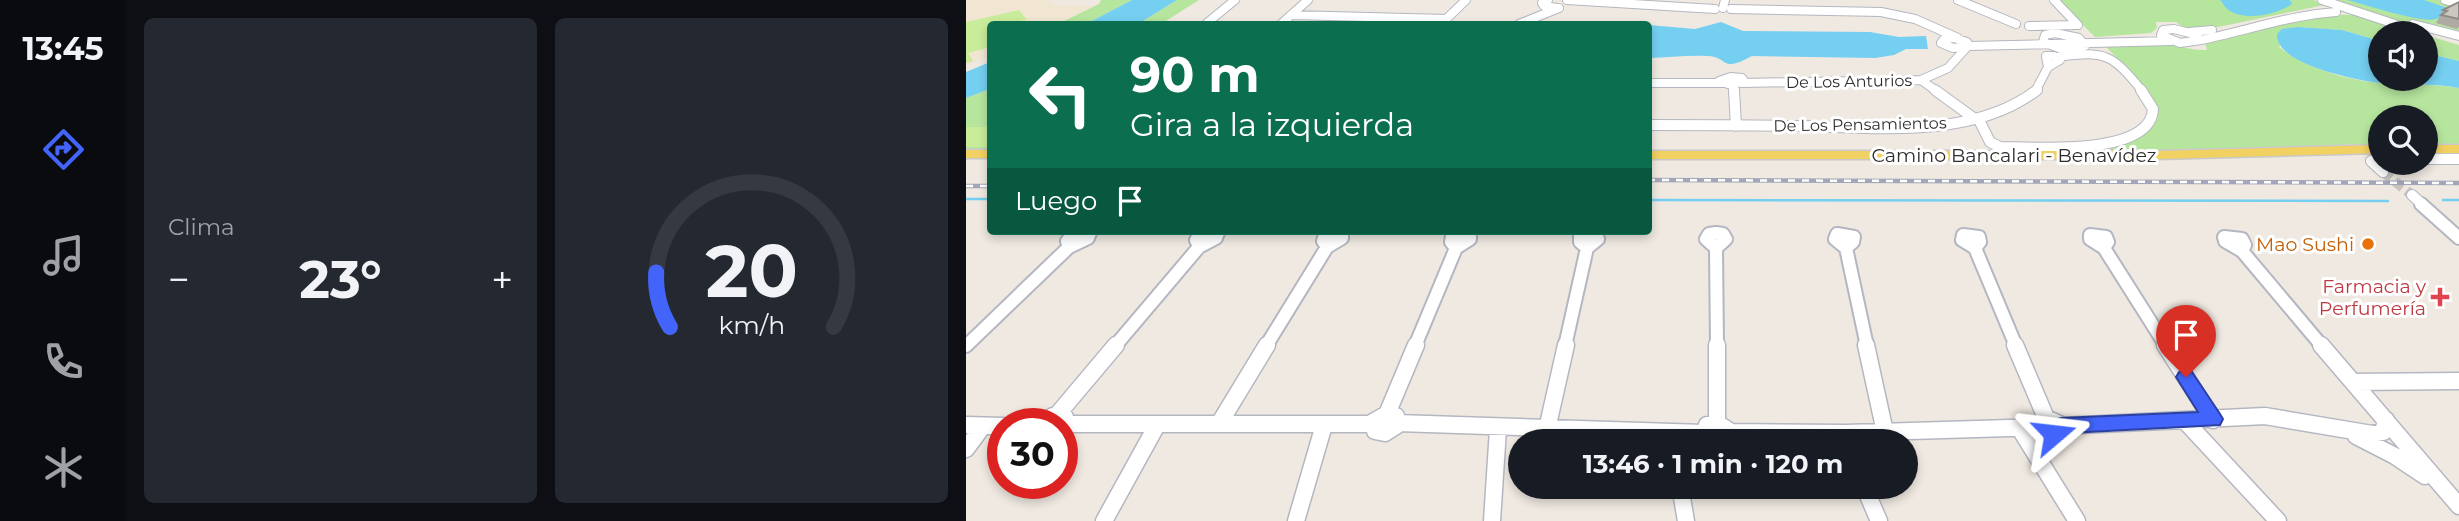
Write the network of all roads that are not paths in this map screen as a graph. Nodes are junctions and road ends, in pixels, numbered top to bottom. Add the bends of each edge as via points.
1 (1235, 0) edge
2 (1308, 0) edge
3 (1466, 0) edge
4 (1885, 0) edge
5 (1958, 0) edge
6 (2054, 0) edge
7 (2445, 0) edge
8 (1544, 1) edge
9 (2321, 2) edge
10 (1564, 4) edge
11 (1610, 4) joint
12 (2459, 4) edge
13 (1723, 9) edge
14 (1753, 11) joint
15 (1881, 12) junction
16 (2336, 12) junction
17 (2358, 13) junction
18 (1291, 15) junction
19 (1210, 21) edge
20 (1284, 21) edge
21 (1432, 21) edge
22 (1444, 21) edge
23 (1521, 21) edge
24 (1525, 21) edge
25 (2378, 21) edge
26 (2383, 21) edge
27 (2170, 22) dead end
28 (2029, 26) joint
29 (2161, 29) junction
30 (2188, 31) junction
31 (2459, 36) edge
32 (2438, 37) edge
33 (1943, 39) junction
34 (2082, 41) junction
35 (2175, 42) junction
36 (1965, 43) junction
37 (2459, 43) edge
38 (2201, 44) junction
39 (2191, 51) dead end
40 (2057, 57) joint
41 (1959, 59) junction
42 (2048, 68) joint
43 (1921, 80) junction
44 (1723, 81) joint
45 (1738, 82) junction
46 (1652, 83) edge
47 (1976, 119) junction
48 (1652, 125) edge
49 (1736, 125) junction
50 (2368, 149) edge
51 (2438, 149) edge
52 (2459, 149) edge
53 (966, 154) edge
54 (987, 154) edge
55 (1652, 155) edge
56 (2438, 159) edge
57 (2459, 159) edge
58 (2417, 195) joint
59 (2459, 230) edge
60 (2459, 238) edge
61 (1069, 247) dead end
62 (1199, 247) dead end
63 (1327, 247) dead end
64 (1457, 248) dead end
65 (1587, 248) dead end
66 (1716, 248) dead end
67 (1846, 248) dead end
68 (1975, 248) dead end
69 (2104, 248) dead end
70 (2242, 251) dead end
71 (966, 345) edge
72 (2459, 381) edge
73 (2353, 382) junction
74 (1072, 408) edge
75 (1392, 419) junction
76 (2213, 419) junction
77 (2386, 420) junction
78 (2185, 421) junction
79 (1078, 423) edge
80 (2043, 423) junction
81 (1219, 424) junction
82 (966, 425) edge
83 (1157, 425) junction
84 (1324, 425) junction
85 (984, 426) joint
86 (1498, 429) junction
87 (1508, 429) edge
88 (1547, 429) edge
89 (1723, 429) edge
90 (1884, 429) edge
91 (2020, 429) junction
92 (2343, 430) junction
93 (1918, 431) edge
94 (966, 449) edge
95 (2440, 487) junction
96 (1682, 499) edge
97 (1870, 499) edge
98 (2459, 506) edge
99 (1104, 521) edge
100 (1297, 521) edge
101 (1492, 521) edge
102 (1686, 521) edge
103 (1879, 521) edge
104 (2077, 521) edge
105 (2278, 521) edge

1 - 19 street
2 - 18 street
3 - 22 street
4 - 15 street
5 - 28 street via 2020,29
6 - 28 street via 2078,25
7 - 12 street
8 - 10 street via 1546,8
8 - 23 street
9 - 16 street
9 - 17 street
9 - 30 street via 2229,28
10 - 11 street
10 - 24 street
11 - 13 street
13 - 14 street
14 - 15 street
15 - 33 street via 1914,19
16 - 25 street
16 - 38 street via 2307,14
17 - 26 street
17 - 31 street
18 - 20 street
18 - 21 street
27 - 30 street
29 - 30 street
29 - 34 street via 2140,37
29 - 35 street
30 - 38 street
32 - 37 street
33 - 36 street
33 - 36 street
33 - 41 street
34 - 35 street
34 - 36 street
35 - 38 street
35 - 39 street
36 - 41 street
40 - 42 street via 2060,60
40 - 47 street via 2100,54 2110,58 2152,104 2147,126 2129,137 2098,145 2000,147 1990,142
41 - 43 street, De Los Anturios via 1945,72
42 - 47 street, De Los Pensamientos via 2047,78 2025,101
43 - 45 street, De Los Anturios
43 - 47 street
44 - 45 street
44 - 46 street
45 - 49 street
47 - 49 street, De Los Pensamientos via 1910,126
48 - 49 street, De Los Pensamientos
50 - 55 main road, Camino Bancalari - Benavídez via 2159,155
51 - 52 main road
53 - 54 main road
56 - 57 street
58 - 59 street
58 - 60 street
61 - 71 street
62 - 74 street
63 - 81 street
64 - 75 street
65 - 88 street
66 - 89 street
67 - 90 street
68 - 80 street
69 - 76 street
70 - 73 street
72 - 73 street
73 - 77 street
75 - 84 street
75 - 86 street
76 - 78 street
76 - 92 street via 2284,417
77 - 92 street via 2383,432 2376,434
77 - 95 street
78 - 80 street via 2061,426 2054,434
78 - 105 street
79 - 83 street
80 - 91 street
81 - 83 street
81 - 84 street
82 - 85 street
83 - 99 street
84 - 100 street
85 - 94 street
86 - 87 street
86 - 101 street
91 - 93 street
91 - 104 street
92 - 95 street via 2395,456
95 - 98 street
96 - 102 street
97 - 103 street

